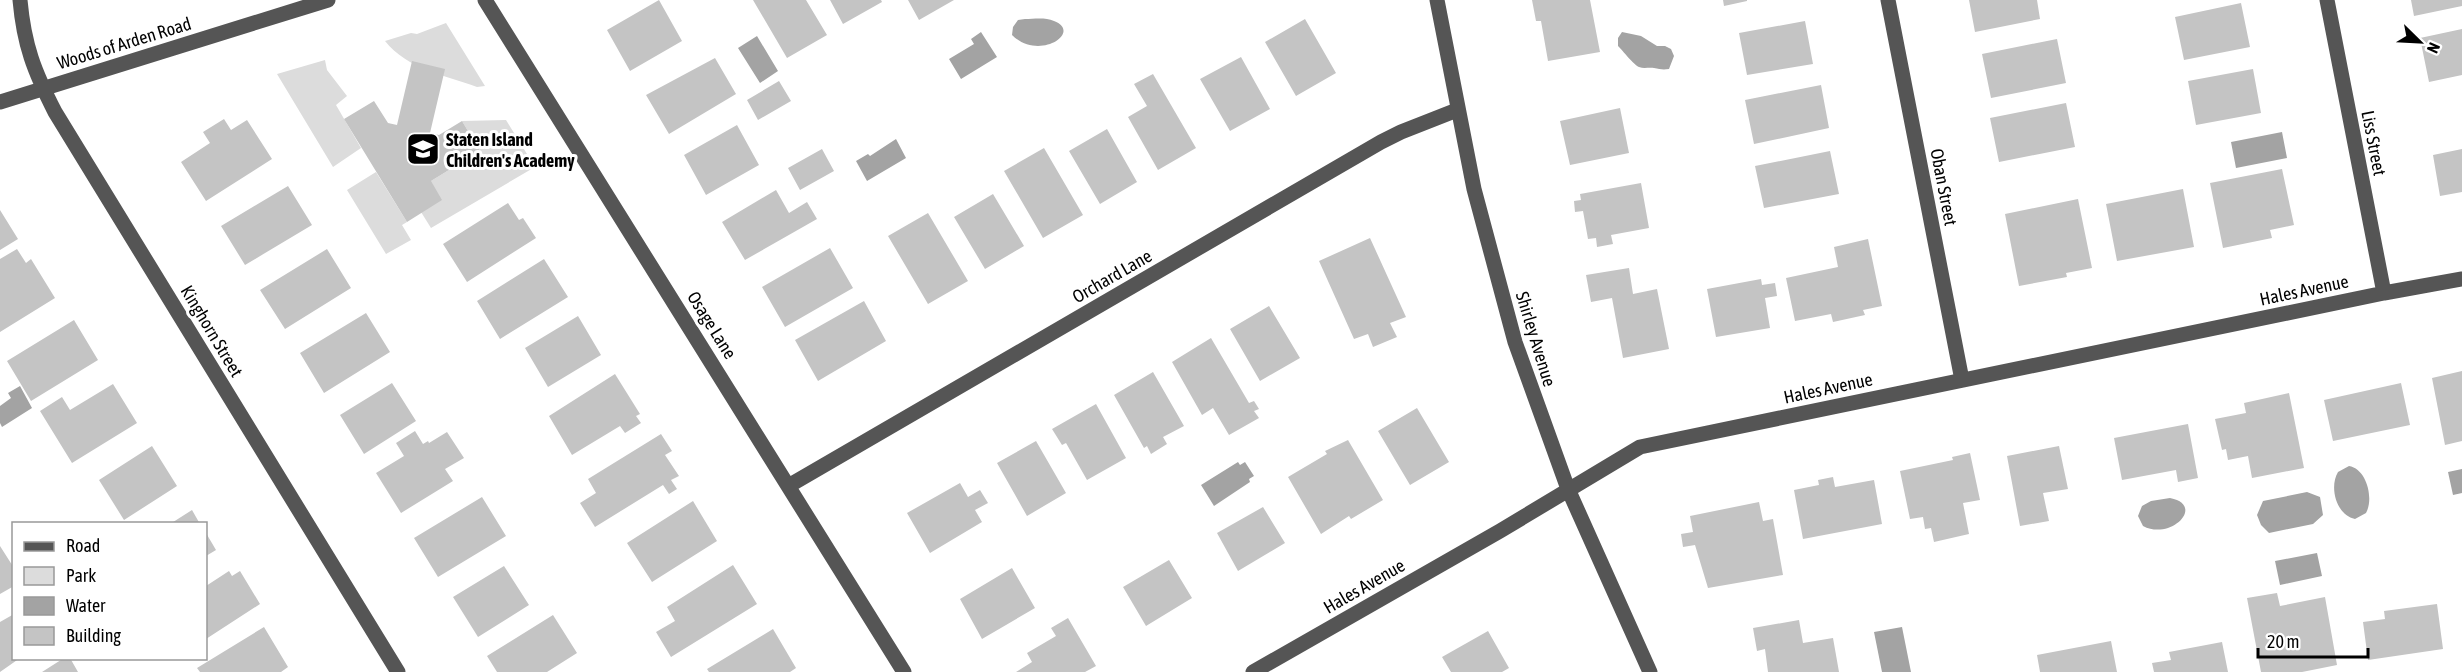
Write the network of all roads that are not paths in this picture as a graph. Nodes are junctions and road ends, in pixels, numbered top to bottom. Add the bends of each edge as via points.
1 (20, 0) edge
2 (328, 0) edge
3 (485, 0) edge
4 (1437, 0) edge
5 (1888, 0) edge
6 (2327, 0) edge
7 (43, 88) junction
8 (0, 102) edge
9 (1457, 110) junction
10 (2462, 279) edge
11 (2384, 293) junction
12 (1962, 381) junction
13 (790, 485) junction
14 (1568, 489) junction
15 (398, 672) edge
16 (904, 672) edge
17 (1253, 672) edge
18 (1650, 672) edge

1 - 7 street, Kinghorn Street via 24,39
2 - 7 street, Woods of Arden Road
3 - 13 street, Osage Lane
4 - 9 street, Shirley Avenue
5 - 12 street, Oban Street
6 - 11 street, Liss Street
7 - 8 street, Woods of Arden Road
7 - 15 street, Kinghorn Street
9 - 13 street, Orchard Lane via 1381,142
9 - 14 street, Shirley Avenue via 1515,342
10 - 11 street, Hales Avenue
11 - 12 street, Hales Avenue
12 - 14 street, Hales Avenue via 1640,447
13 - 16 street, Osage Lane
14 - 17 street, Hales Avenue
14 - 18 street, Shirley Avenue

